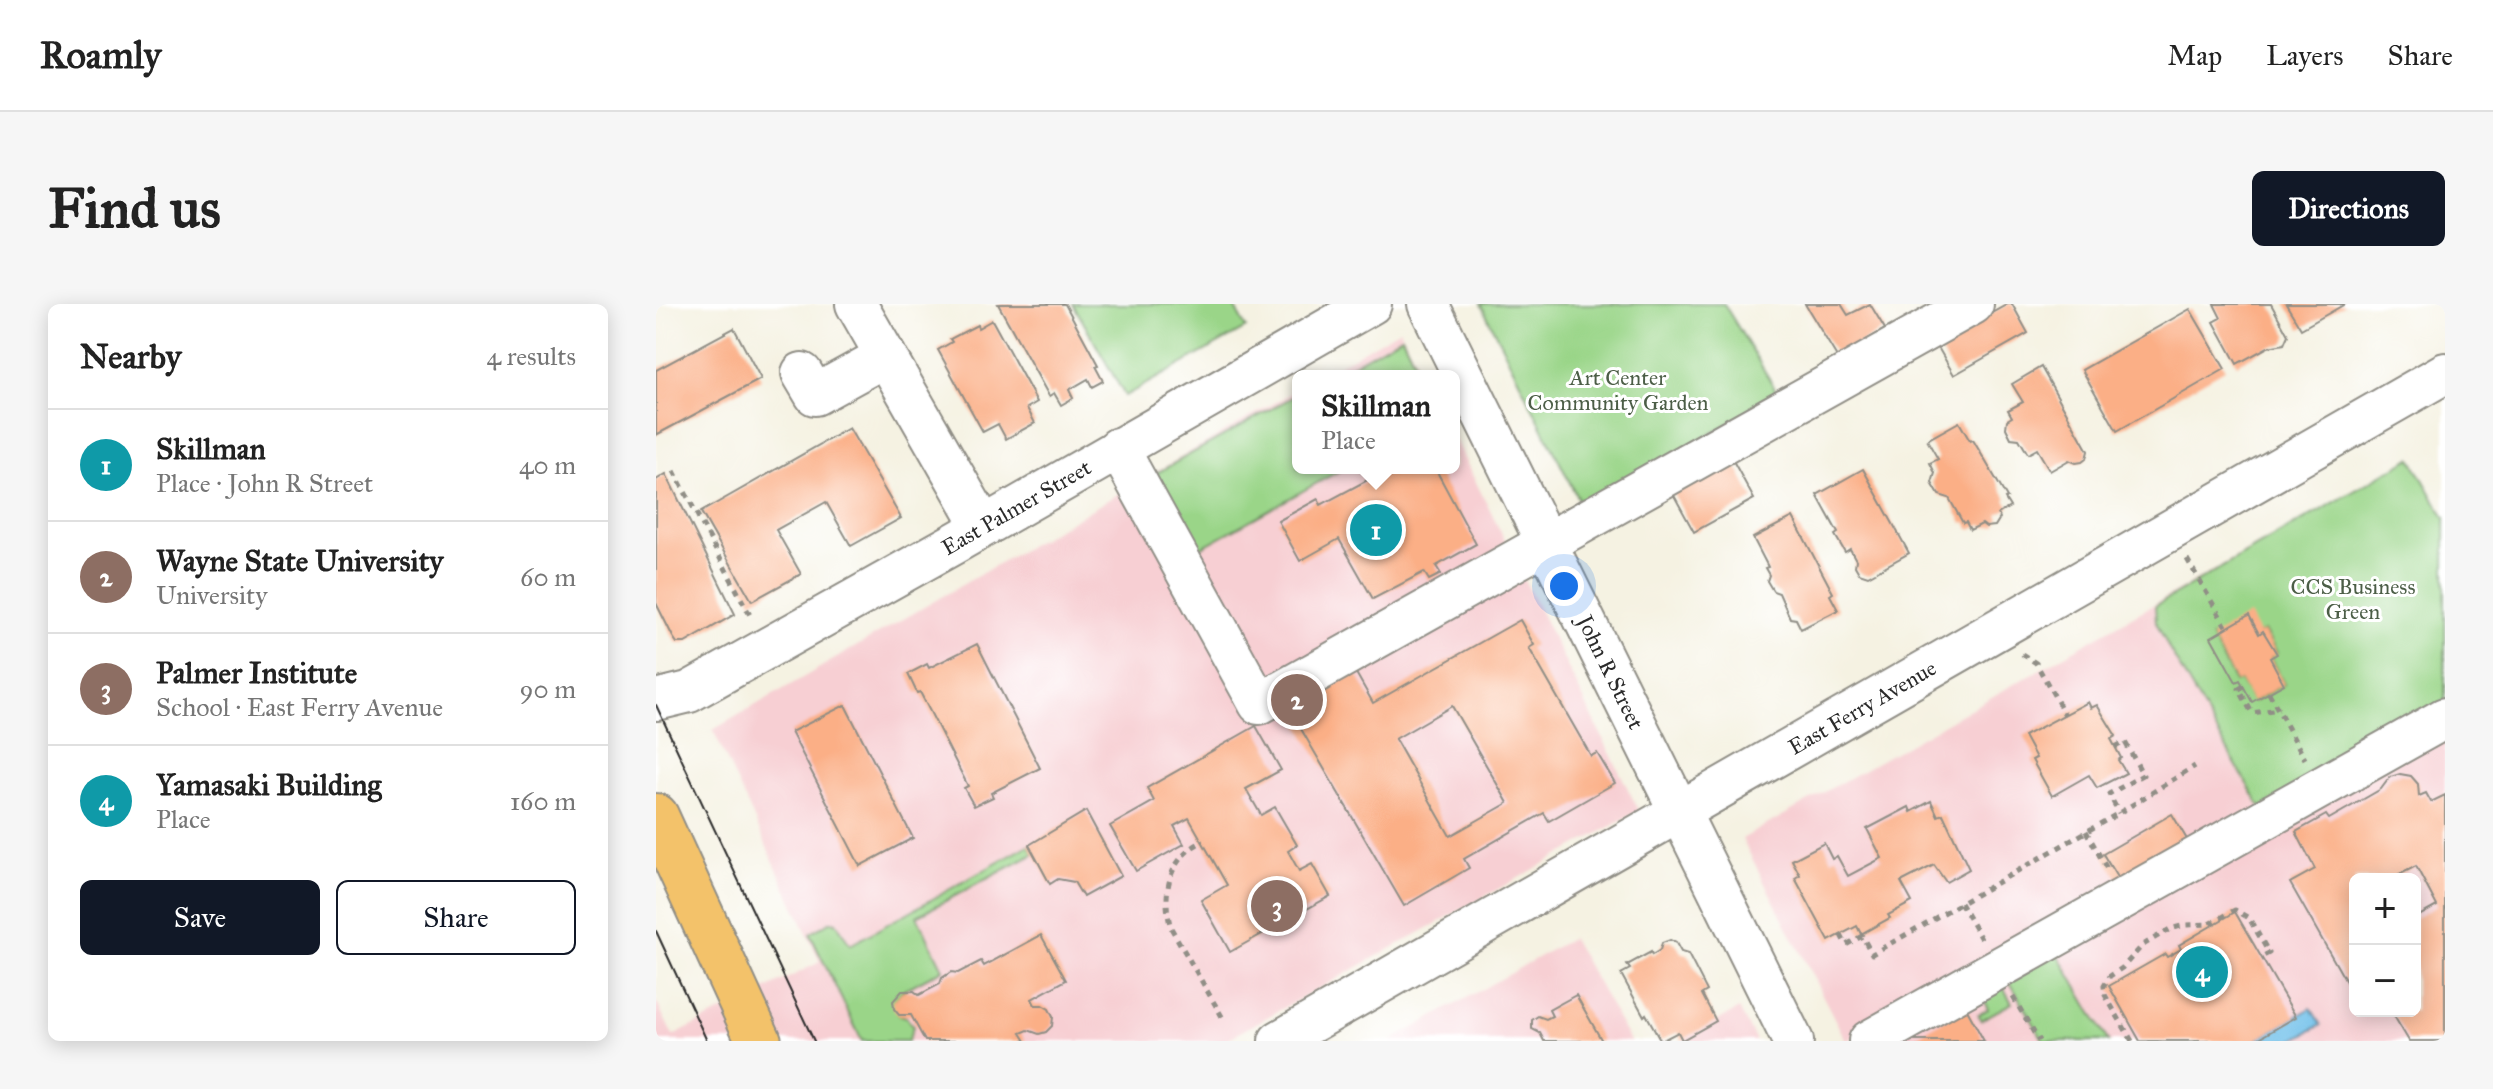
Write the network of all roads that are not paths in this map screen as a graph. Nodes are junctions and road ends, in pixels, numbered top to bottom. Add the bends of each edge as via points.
1 (856, 304) edge
2 (1371, 304) edge
3 (1428, 304) edge
4 (1973, 304) edge
5 (886, 356) junction
6 (802, 373) dead end
7 (2445, 373) edge
8 (1118, 448) junction
9 (983, 526) junction
10 (1547, 544) junction
11 (656, 700) edge
12 (2445, 718) edge
13 (1680, 812) junction
14 (656, 816) edge
15 (759, 1041) edge
16 (1279, 1041) edge
17 (1793, 1041) edge
18 (1869, 1041) edge

1 - 5 street
2 - 8 street, East Palmer Street
3 - 10 street, John R Street
4 - 10 street
5 - 6 street via 815,395
5 - 9 street
7 - 13 street, East Ferry Avenue
8 - 9 street, East Palmer Street
8 - 10 street via 1259,704
9 - 11 street, East Palmer Street via 689,692
10 - 13 street, John R Street
12 - 18 street
13 - 16 street, East Ferry Avenue
13 - 17 street, John R Street
14 - 15 main road

